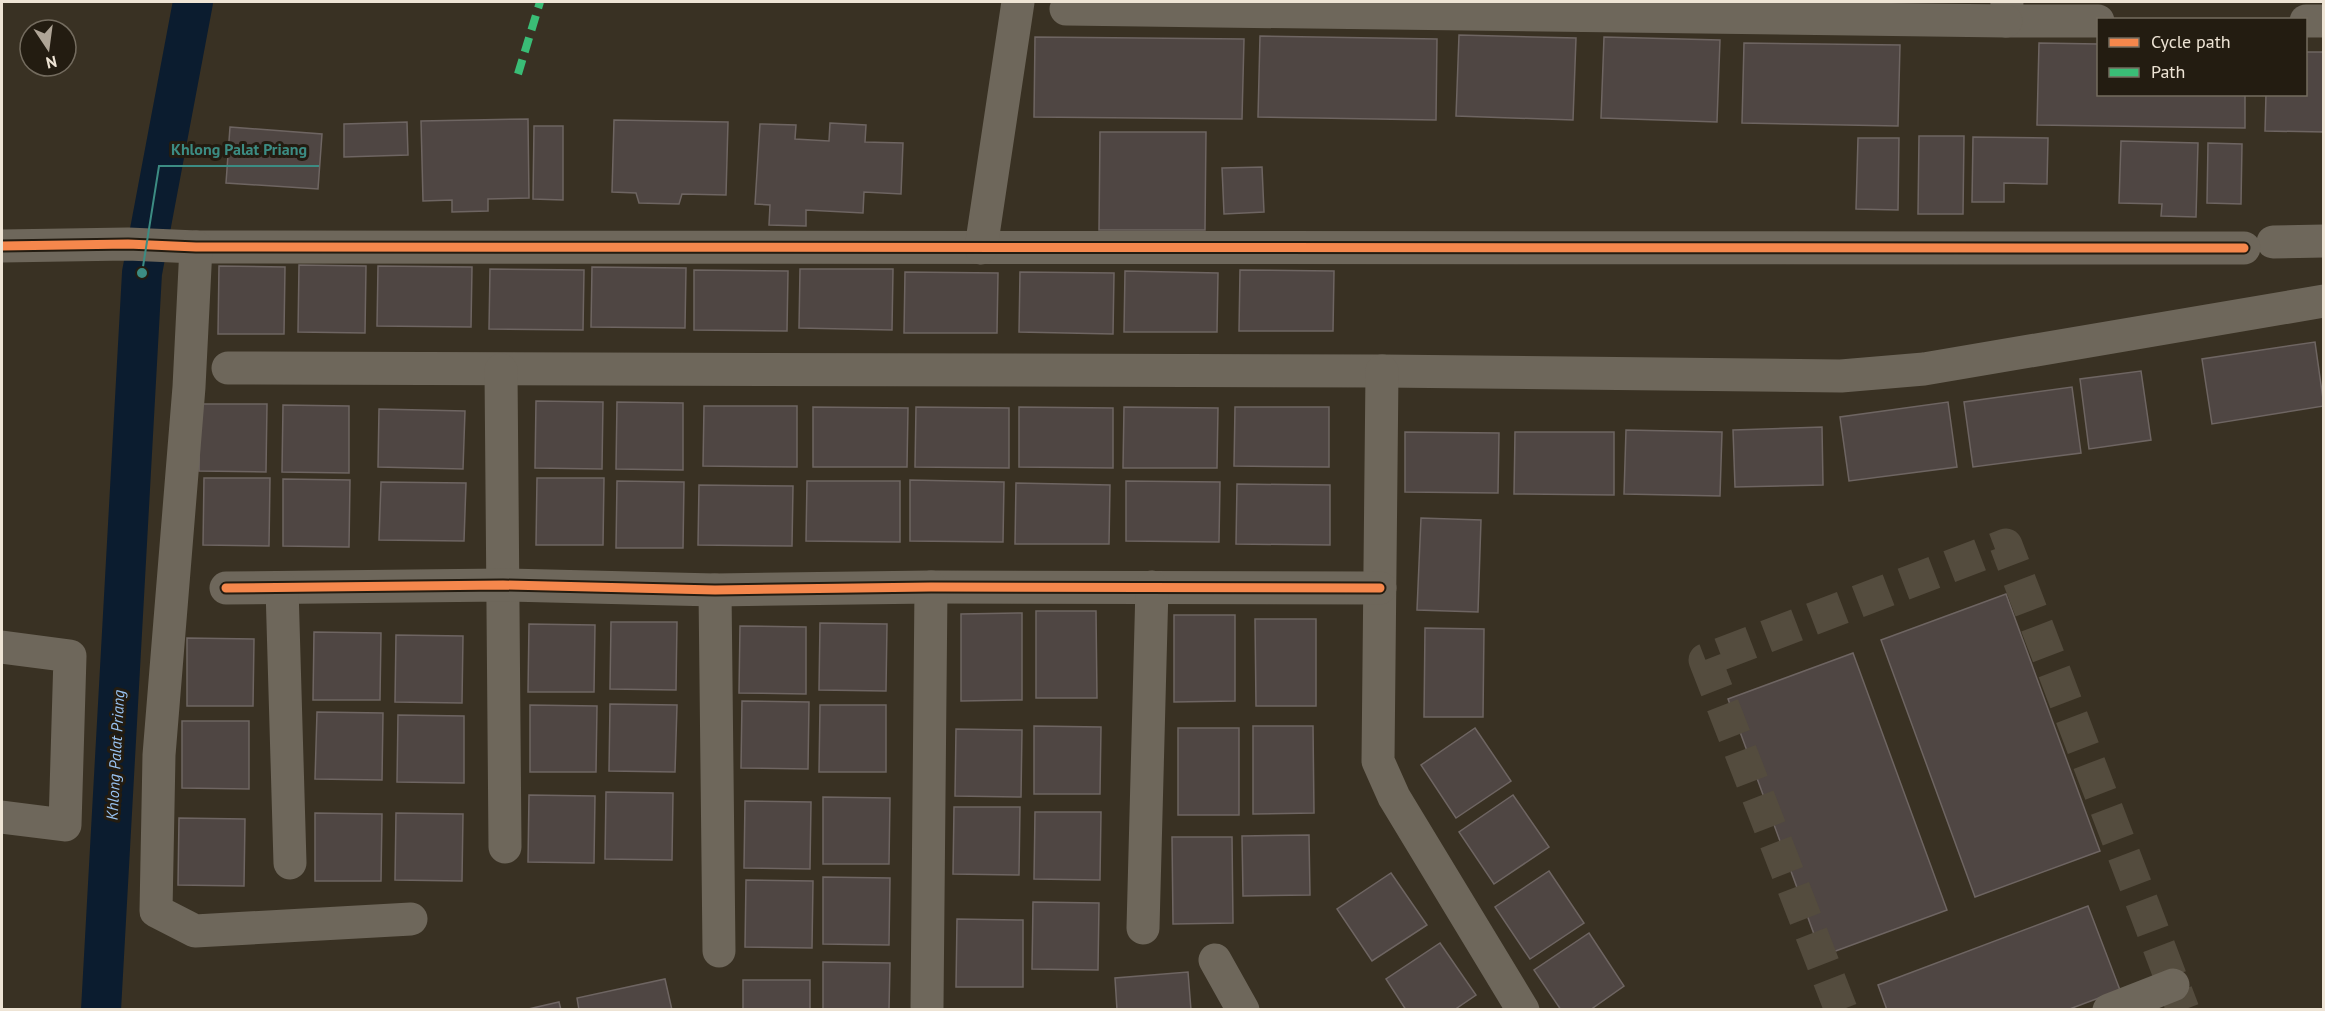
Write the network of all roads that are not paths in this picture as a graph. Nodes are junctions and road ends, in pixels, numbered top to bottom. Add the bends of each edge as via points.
1 (1018, 2) edge
2 (1066, 9) dead end
3 (2007, 11) edge
4 (2097, 21) edge
5 (2307, 21) edge
6 (2324, 21) edge
7 (2324, 241) edge
8 (2, 246) edge
9 (196, 247) junction
10 (981, 248) junction
11 (2324, 301) edge
12 (228, 368) dead end
13 (501, 370) junction
14 (1382, 371) junction
15 (503, 585) junction
16 (931, 587) junction
17 (1152, 587) junction
18 (226, 588) dead end
19 (282, 588) junction
20 (1380, 588) junction
21 (715, 590) junction
22 (2, 647) edge
23 (2, 817) edge
24 (505, 847) dead end
25 (290, 863) dead end
26 (411, 918) dead end
27 (1143, 928) dead end
28 (719, 951) dead end
29 (1215, 960) dead end
30 (2173, 985) dead end
31 (927, 1006) dead end
32 (1243, 1010) edge
33 (1523, 1010) edge
34 (2109, 1010) edge

1 - 10 street
2 - 3 street
3 - 4 street
5 - 6 street
7 - 10 street via 2258,245
8 - 9 street
9 - 10 street
9 - 26 street via 189,387 159,755 156,911 195,931
11 - 14 street via 1924,369 1841,376
12 - 13 street
13 - 14 street
13 - 15 street
14 - 20 street
15 - 19 street
15 - 21 street
15 - 24 street
16 - 17 street
16 - 21 street
16 - 31 street
17 - 20 street
17 - 27 street
18 - 19 street
19 - 25 street
20 - 33 street via 1378,761 1394,797
21 - 28 street
22 - 23 street via 70,656 65,825
29 - 32 street
30 - 34 street

